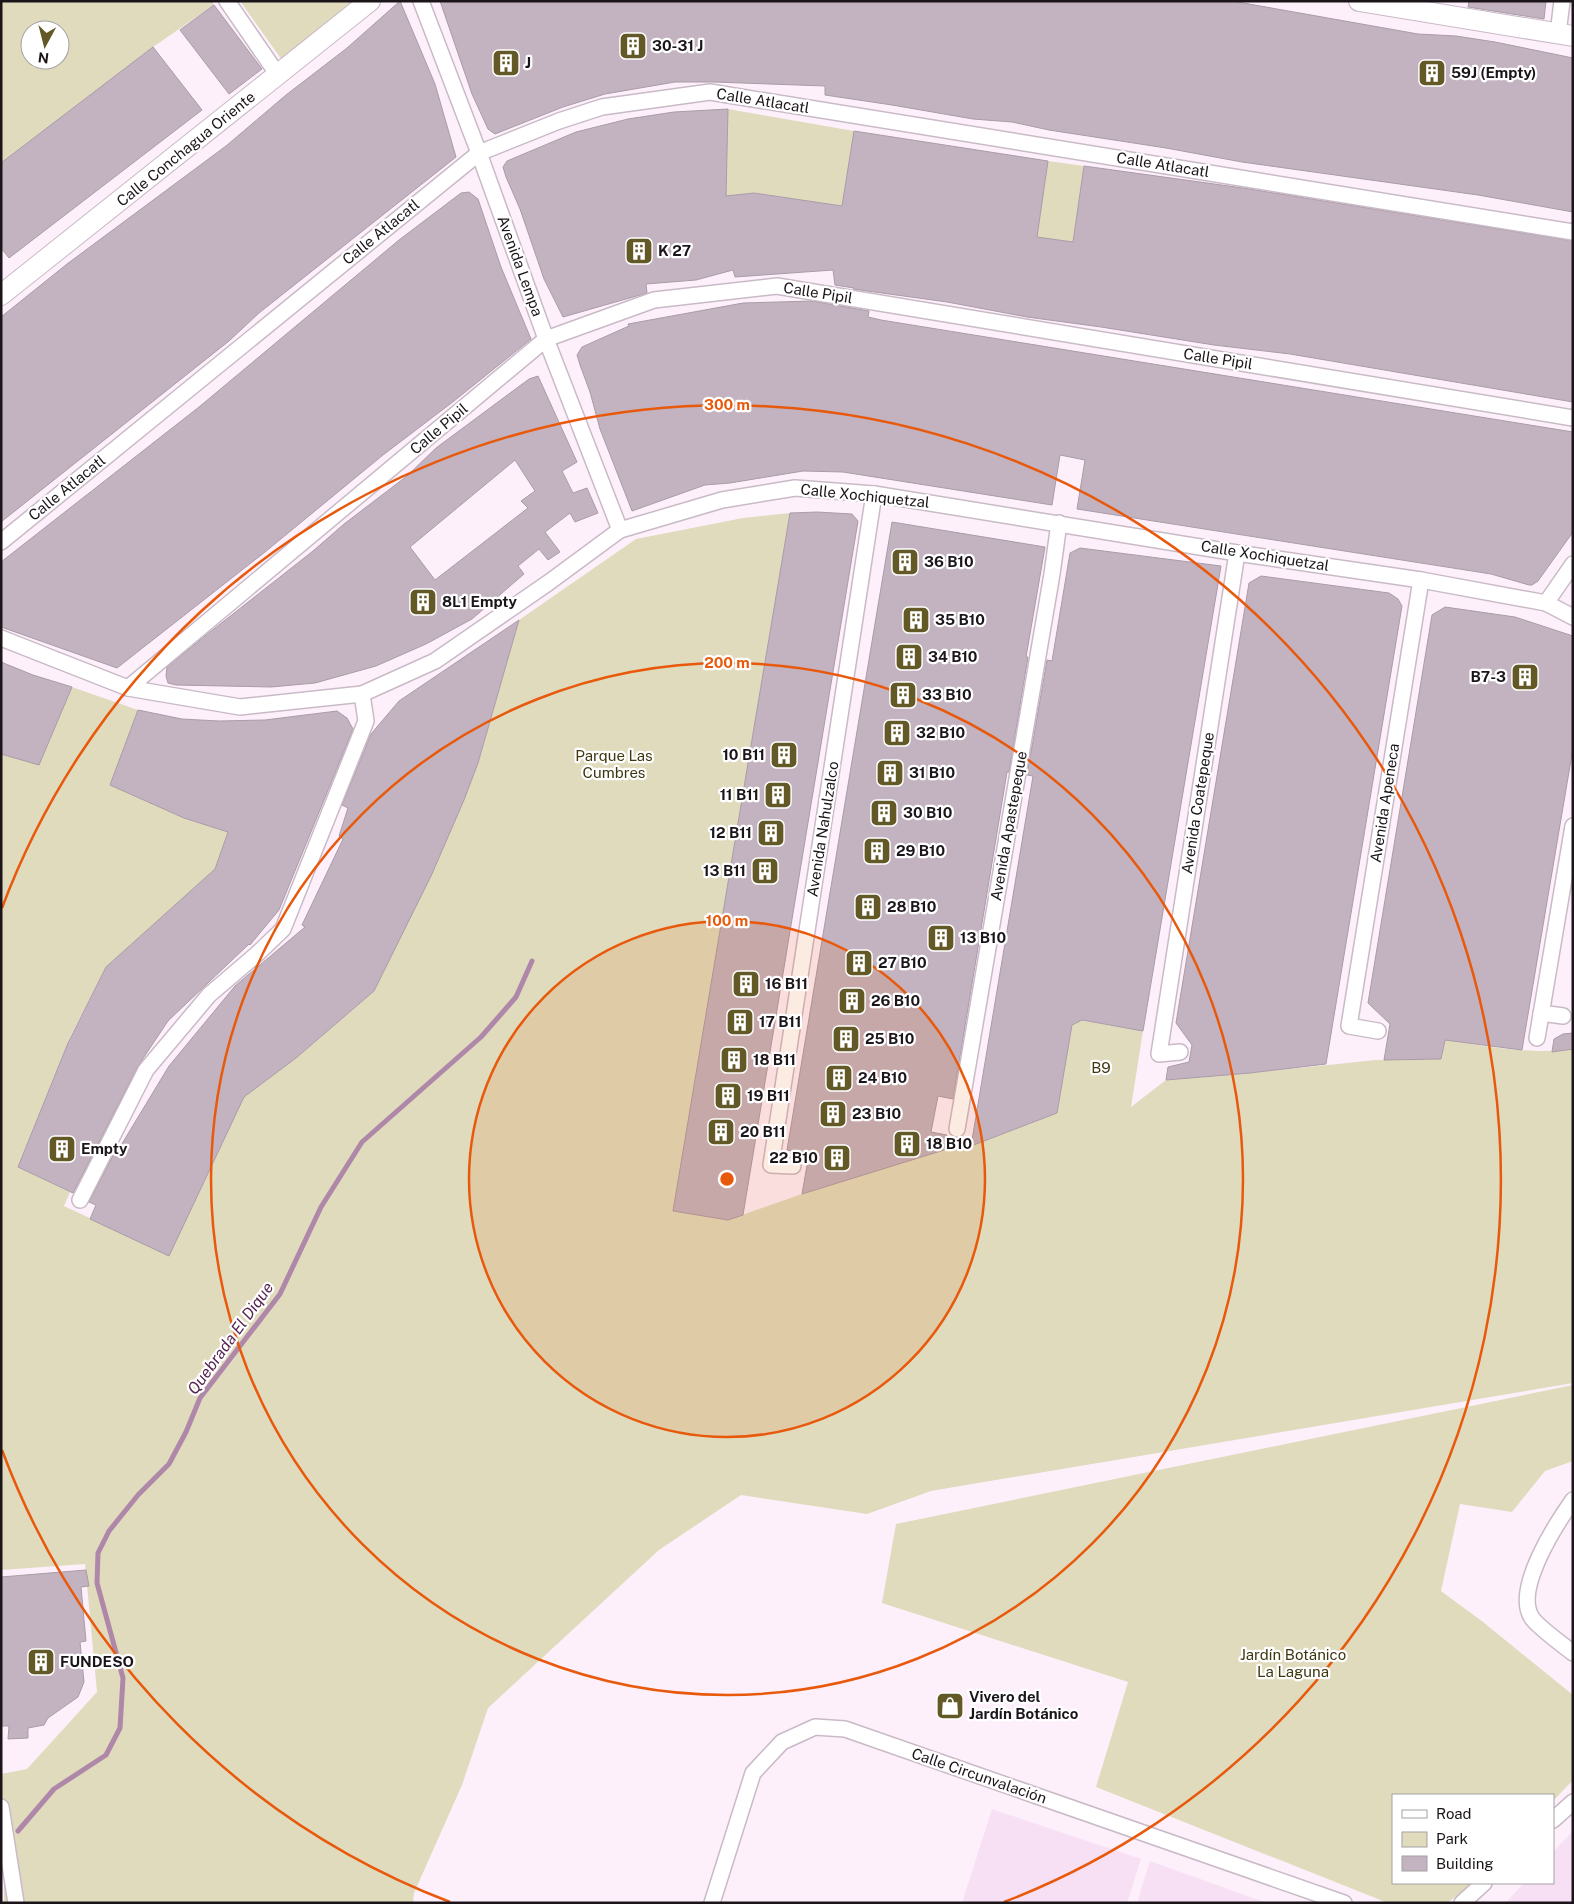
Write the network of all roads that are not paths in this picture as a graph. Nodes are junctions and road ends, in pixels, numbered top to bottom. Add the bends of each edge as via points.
1 (227, 1) edge
2 (370, 1) edge
3 (421, 1) edge
4 (1562, 1) edge
5 (1366, 2) edge
6 (1565, 36) edge
7 (278, 75) junction
8 (480, 152) junction
9 (1573, 232) edge
10 (1, 296) edge
11 (546, 339) junction
12 (1573, 418) edge
13 (874, 494) junction
14 (1059, 523) junction
15 (620, 530) junction
16 (1, 542) edge
17 (1238, 553) junction
18 (1573, 564) edge
19 (1421, 580) junction
20 (1546, 603) junction
21 (1573, 617) edge
22 (1, 638) edge
23 (128, 688) junction
24 (362, 694) junction
25 (1573, 826) edge
26 (1541, 1013) junction
27 (1563, 1016) dead end
28 (1378, 1031) dead end
29 (1537, 1038) dead end
30 (1180, 1052) dead end
31 (957, 1129) dead end
32 (793, 1166) dead end
33 (80, 1200) dead end
34 (1573, 1500) edge
35 (1573, 1653) edge
36 (1573, 1802) edge
37 (1, 1807) edge
38 (1554, 1819) edge
39 (1483, 1884) edge
40 (16, 1903) edge
41 (712, 1903) edge
42 (1344, 1903) edge
43 (1462, 1903) edge

1 - 7 street
2 - 7 main road, Calle Conchagua Oriente
3 - 8 street, Avenida Lempa
4 - 6 street
5 - 6 main road
7 - 10 main road, Calle Conchagua Oriente
8 - 9 street, Calle Atlacatl via 602,107 710,92
8 - 11 street, Avenida Lempa
8 - 16 street, Calle Atlacatl
11 - 12 street, Calle Pipil via 654,300 777,286
11 - 15 street, Avenida Lempa
11 - 23 street, Calle Pipil
13 - 14 street, Calle Xochiquetzal
13 - 15 street, Calle Xochiquetzal via 795,488 722,500
13 - 32 street, Avenida Nahulzalco via 771,1165
14 - 17 street, Calle Xochiquetzal
14 - 31 street, Avenida Apastepeque
15 - 24 street, Calle Xochiquetzal via 435,661
17 - 19 street, Calle Xochiquetzal
17 - 30 street, Avenida Coatepeque via 1158,1054
18 - 20 street
19 - 20 street, Calle Xochiquetzal
19 - 28 street, Avenida Apeneca via 1349,1026
20 - 21 street, Calle Xochiquetzal
22 - 23 street, Calle Xochiquetzal
23 - 24 street, Calle Xochiquetzal via 240,707
24 - 33 street via 366,721 283,929 209,994 146,1070
25 - 26 street
26 - 27 street
26 - 29 street
34 - 35 street via 1537,1561 1526,1597 1532,1618
36 - 38 street
37 - 40 street
39 - 43 street
41 - 42 street, Calle Circunvalación via 753,1773 782,1742 816,1727 845,1729

